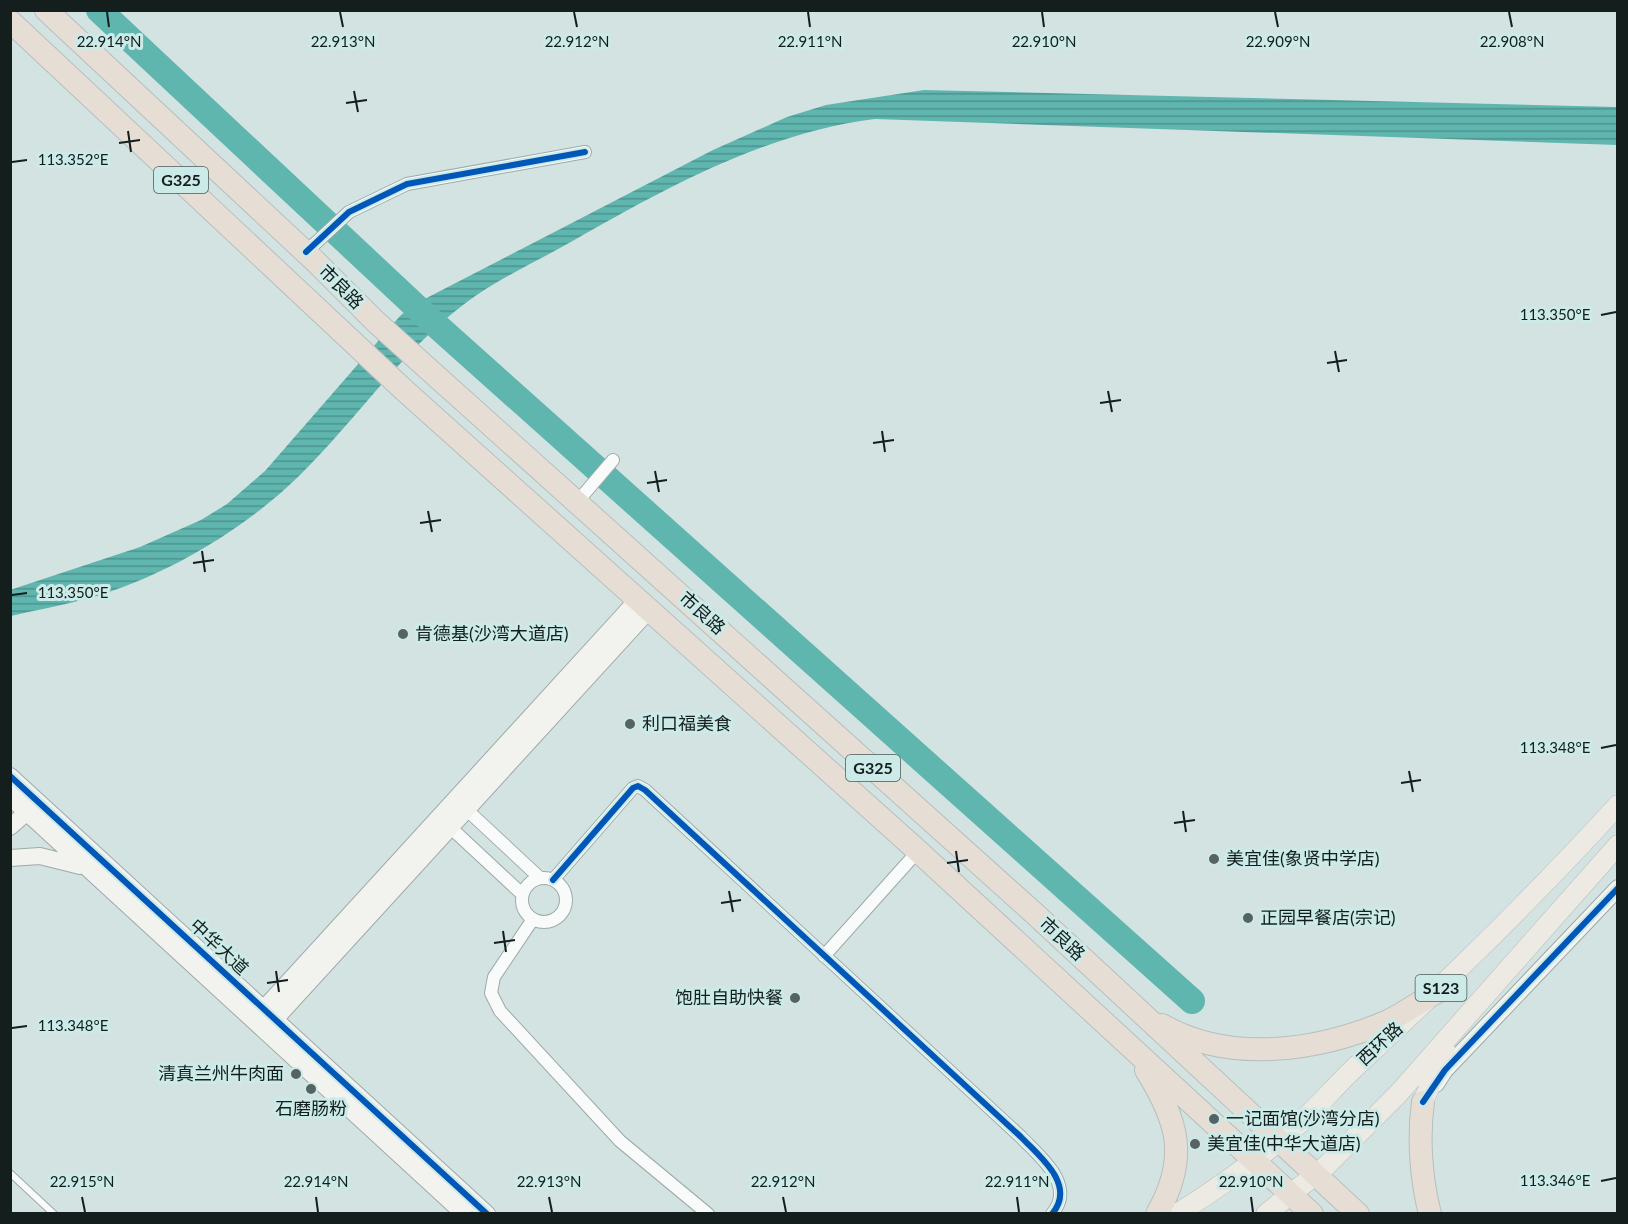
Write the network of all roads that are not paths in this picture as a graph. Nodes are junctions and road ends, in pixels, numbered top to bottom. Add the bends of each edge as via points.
1 (46, 10) edge
2 (10, 21) edge
3 (585, 152) dead end
4 (311, 248) junction
5 (613, 460) dead end
6 (582, 496) junction
7 (645, 603) junction
8 (12, 780) edge
9 (10, 797) edge
10 (1617, 805) edge
11 (32, 807) junction
12 (467, 810) junction
13 (10, 827) edge
14 (451, 828) junction
15 (1617, 845) edge
16 (918, 851) junction
17 (10, 858) edge
18 (87, 867) junction
19 (540, 878) junction
20 (553, 880) junction
21 (1617, 888) edge
22 (522, 894) junction
23 (533, 919) junction
24 (824, 956) junction
25 (1439, 991) junction
26 (1136, 1008) junction
27 (264, 1020) junction
28 (1110, 1026) junction
29 (1455, 1029) junction
30 (1133, 1048) junction
31 (1423, 1102) junction
32 (1279, 1140) junction
33 (1254, 1160) junction
34 (10, 1173) edge
35 (1316, 1174) junction
36 (1291, 1194) junction
37 (54, 1214) edge
38 (464, 1214) edge
39 (487, 1214) edge
40 (708, 1214) edge
41 (1052, 1214) edge
42 (1157, 1214) edge
43 (1178, 1214) edge
44 (1266, 1214) edge
45 (1312, 1214) edge
46 (1358, 1214) edge
47 (1430, 1214) edge

1 - 4 highway, 市良路 / G325
2 - 7 highway, 市良路 / G325 via 404,390
3 - 4 street via 407,184 349,212
4 - 6 highway, 市良路 / G325 via 376,322
5 - 6 street
6 - 26 highway, 市良路 / G325
7 - 12 street
7 - 16 highway, 市良路 / G325
7 - 27 street
8 - 11 street, 中华大道
9 - 11 street, 中华大道
10 - 25 main road, 西环路 / S123
11 - 13 street
11 - 18 street, 中华大道
11 - 27 street, 中华大道
12 - 14 street
12 - 19 street
14 - 22 street
14 - 27 street
15 - 29 main road, S123
16 - 24 street
16 - 28 highway, 市良路 / G325
17 - 18 street via 40,856
18 - 27 street, 中华大道
19 - 20 street
19 - 22 street
20 - 23 street via 560,884 566,898 562,912 551,921
20 - 24 street via 638,786
21 - 31 street via 1445,1070
22 - 23 street via 523,907
23 - 40 street via 494,977 491,993 500,1011 620,1141
24 - 41 street via 1054,1172 1060,1193
25 - 26 highway via 1389,1020 1354,1034 1285,1048 1220,1044 1168,1028
25 - 32 main road, 西环路 / S123
26 - 28 highway
26 - 32 highway, 市良路 / G325
27 - 38 street, 中华大道
27 - 39 street, 中华大道
28 - 30 highway, 市良路 / G325
29 - 31 main road
29 - 35 main road, S123 via 1398,1094
30 - 33 highway, 市良路 / G325
30 - 42 highway via 1168,1107 1175,1132 1175,1175
31 - 47 highway via 1422,1161
32 - 33 main road, 西环路 / S123
32 - 35 highway, 市良路 / G325
33 - 36 highway, 市良路 / G325
33 - 43 main road, 西环路 / S123
34 - 37 lane
35 - 36 main road, S123
35 - 46 highway, 市良路 / G325
36 - 44 main road, S123
36 - 45 highway, 市良路 / G325

